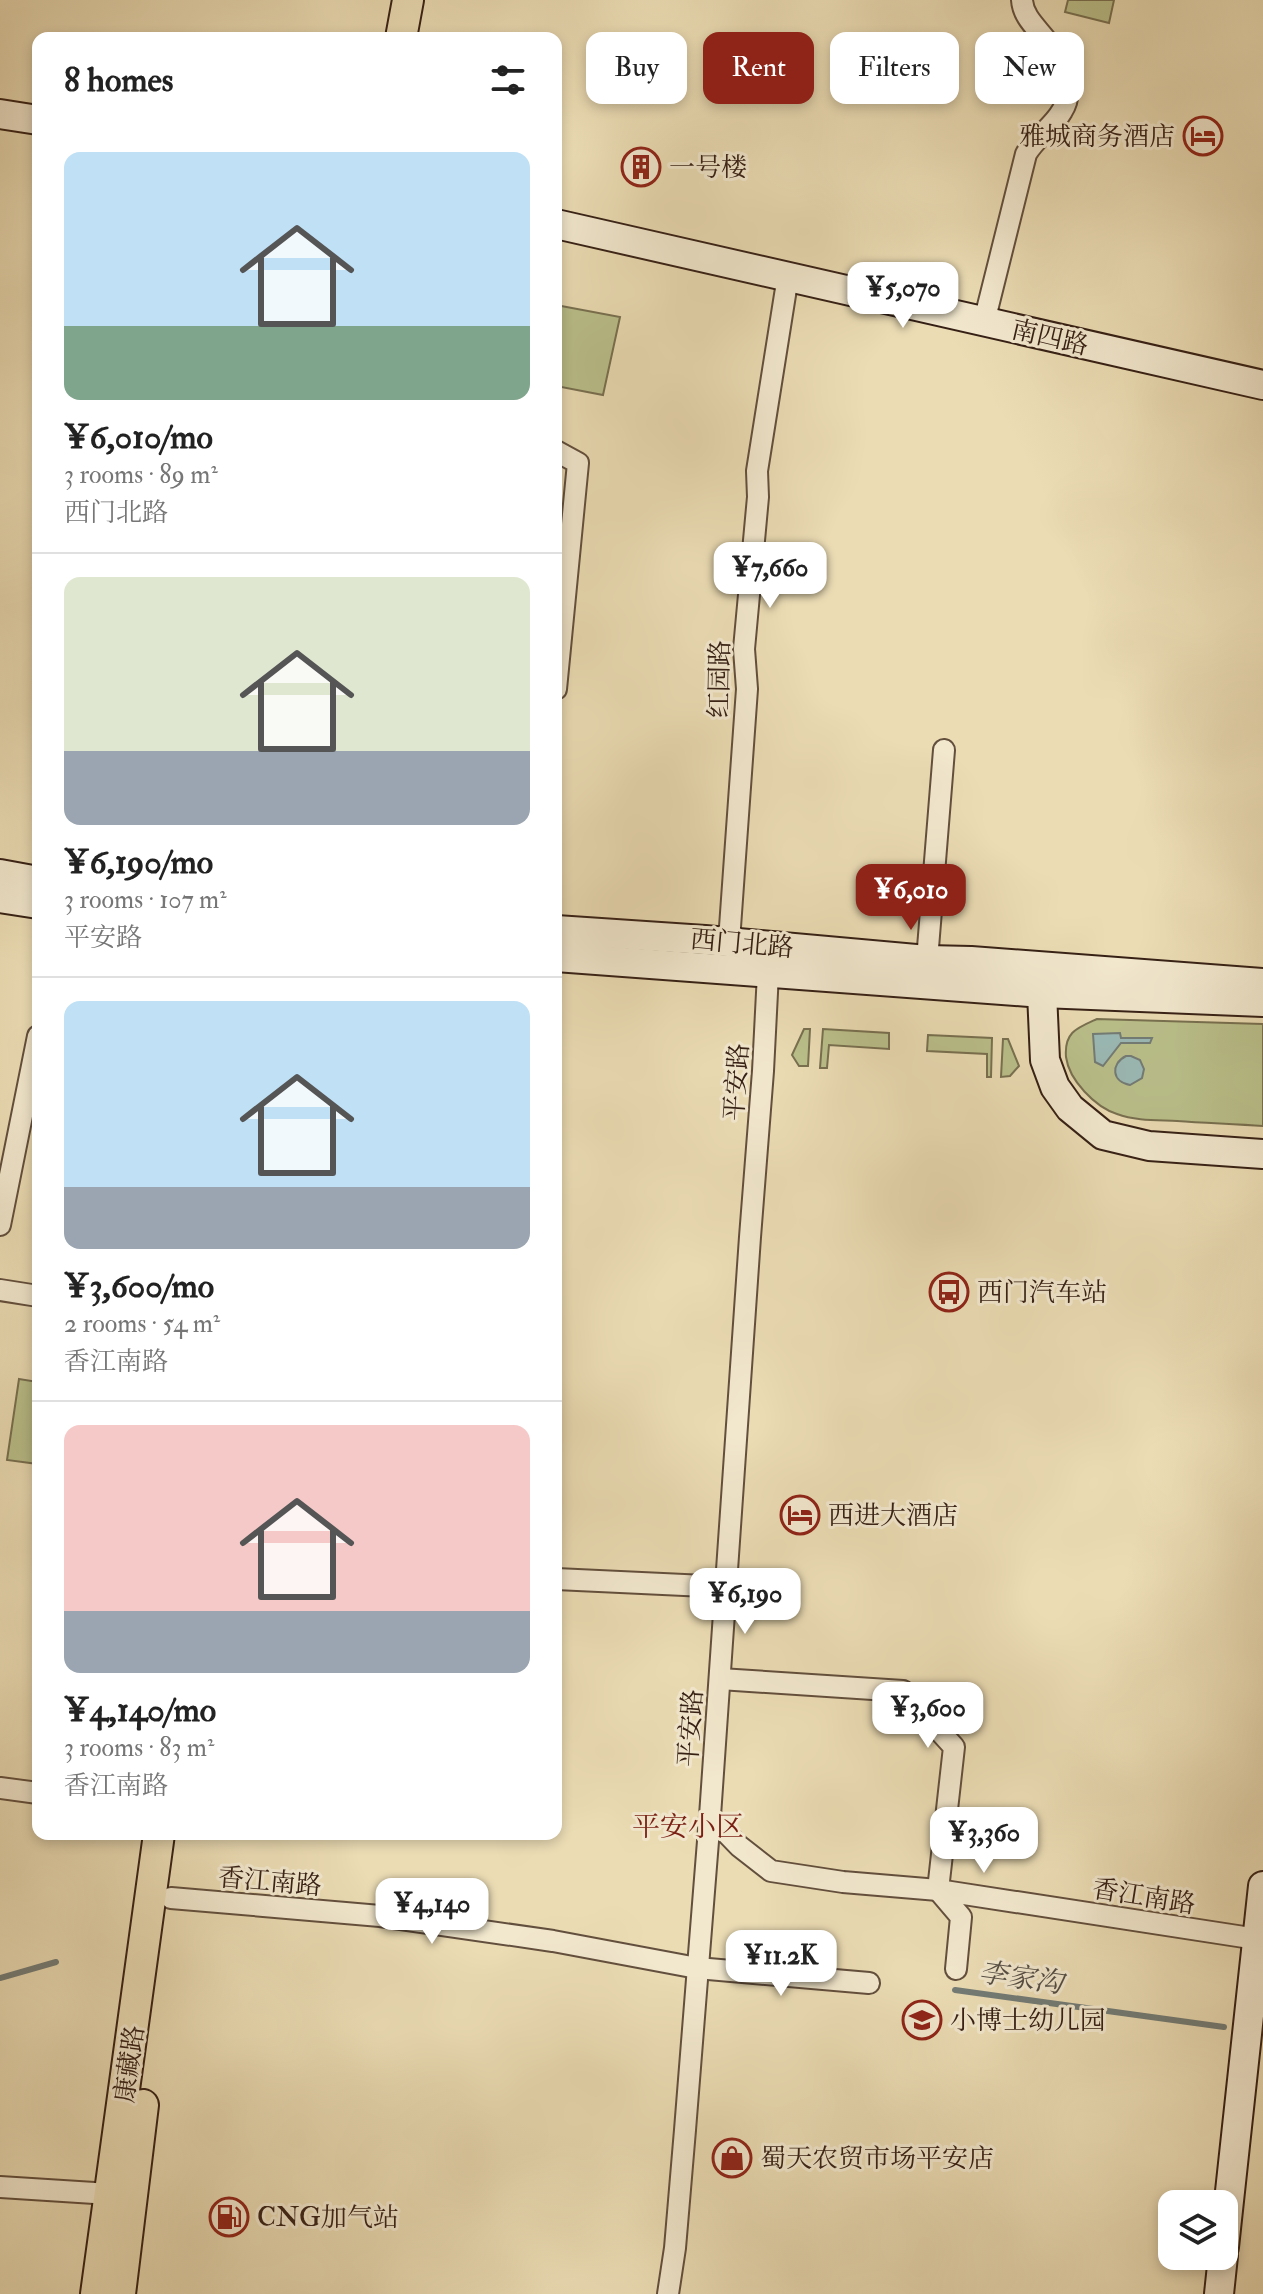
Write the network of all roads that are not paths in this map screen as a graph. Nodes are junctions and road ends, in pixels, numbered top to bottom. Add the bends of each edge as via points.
1 (387, 0) edge
2 (408, 0) edge
3 (1022, 0) edge
4 (381, 32) edge
5 (402, 32) edge
6 (0, 114) edge
7 (32, 119) edge
8 (562, 225) edge
9 (788, 276) junction
10 (984, 322) junction
11 (1263, 385) edge
12 (562, 453) edge
13 (562, 639) edge
14 (944, 750) dead end
15 (0, 874) edge
16 (32, 880) edge
17 (0, 898) edge
18 (32, 903) edge
19 (562, 930) edge
20 (729, 941) junction
21 (562, 957) edge
22 (927, 960) junction
23 (768, 973) junction
24 (1263, 983) edge
25 (1042, 993) junction
26 (1263, 1002) edge
27 (32, 1066) edge
28 (1263, 1154) edge
29 (0, 1225) edge
30 (0, 1290) edge
31 (32, 1295) edge
32 (562, 1579) edge
33 (727, 1587) junction
34 (720, 1679) junction
35 (0, 1788) edge
36 (32, 1792) edge
37 (710, 1816) junction
38 (158, 1840) edge
39 (177, 1840) edge
40 (1263, 1886) edge
41 (938, 1890) junction
42 (171, 1898) junction
43 (1257, 1939) junction
44 (697, 1968) junction
45 (956, 1969) dead end
46 (869, 1983) dead end
47 (0, 2187) edge
48 (1230, 2190) edge
49 (110, 2194) junction
50 (1222, 2270) edge
51 (96, 2294) edge
52 (120, 2294) edge
53 (668, 2294) edge
54 (1219, 2294) edge

1 - 4 main road
2 - 5 main road
3 - 10 street via 1023,11 1051,47 1068,95 1063,111 1026,154
6 - 7 main road
8 - 9 main road, 南四路
9 - 10 main road, 南四路
9 - 20 street, 红园路 via 757,471
10 - 11 main road, 南四路
12 - 13 street via 583,462
14 - 22 street
15 - 16 main road
17 - 18 main road
19 - 20 main road, 西门北路
20 - 22 main road, 西门北路
21 - 23 main road, 西门北路
22 - 24 main road, 西门北路
23 - 25 main road, 西门北路
23 - 33 street, 平安路
25 - 26 main road, 西门北路
25 - 28 main road via 1045,1060 1055,1087 1070,1108 1103,1135 1149,1146
27 - 29 street
30 - 31 street
32 - 33 street
33 - 34 street, 平安路
34 - 37 street, 平安路
34 - 41 street via 903,1691 954,1747
35 - 36 street
37 - 41 street, 香江南路 via 771,1871
37 - 44 street, 平安路
38 - 49 main road, 康藏路
39 - 42 main road, 康藏路
40 - 43 main road
41 - 43 street, 香江南路
41 - 45 street via 961,1917
42 - 44 street, 香江南路 via 380,1916
42 - 52 main road, 康藏路
43 - 48 main road
44 - 46 street, 香江南路
44 - 53 street, 平安路
47 - 49 street
49 - 51 main road, 康藏路
50 - 54 main road

